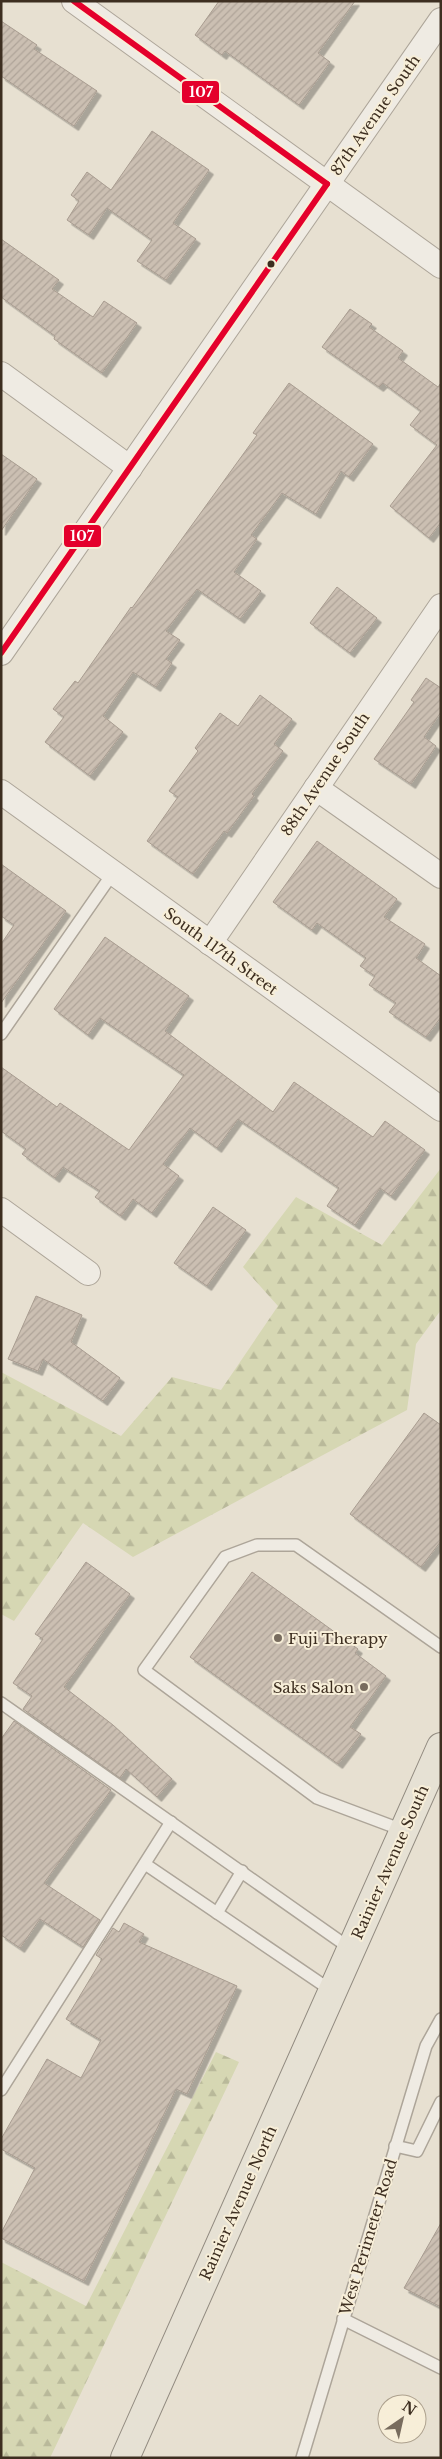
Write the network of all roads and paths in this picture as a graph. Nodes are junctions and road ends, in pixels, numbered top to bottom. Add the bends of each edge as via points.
1 (74, 1) edge
2 (441, 20) edge
3 (327, 184) junction
4 (441, 266) edge
5 (1, 374) edge
6 (130, 468) junction
7 (441, 606) edge
8 (1, 653) edge
9 (316, 788) junction
10 (1, 792) edge
11 (113, 873) junction
12 (441, 876) edge
13 (210, 943) junction
14 (1, 1034) edge
15 (441, 1109) edge
16 (1, 1210) edge
17 (88, 1273) dead end
18 (441, 1647) edge
19 (1, 1703) edge
20 (441, 1747) edge
21 (171, 1822) junction
22 (405, 1831) junction
23 (145, 1864) junction
24 (242, 1871) junction
25 (217, 1913) junction
26 (351, 1949) junction
27 (332, 1991) junction
28 (441, 2018) edge
29 (1, 2090) edge
30 (441, 2102) edge
31 (395, 2146) junction
32 (343, 2319) junction
33 (441, 2368) edge
34 (125, 2458) edge
35 (302, 2458) edge

1 - 3 street
2 - 3 street, 87th Avenue South
3 - 4 street
3 - 6 street, 87th Avenue South
5 - 6 street
6 - 8 street, 87th Avenue South
7 - 9 street, 88th Avenue South
9 - 12 street
9 - 13 street, 88th Avenue South
10 - 11 street, South 117th Street
11 - 13 street, South 117th Street
11 - 14 lane
13 - 15 street, South 117th Street
16 - 17 street
18 - 22 lane via 296,1545 257,1545 225,1557 144,1670 317,1798
19 - 21 lane
20 - 22 main road, Rainier Avenue South
21 - 23 lane
21 - 24 lane
22 - 26 main road, Rainier Avenue South
23 - 25 lane
23 - 29 lane
24 - 25 lane
24 - 26 lane
25 - 27 lane
26 - 27 main road, Rainier Avenue North
27 - 34 main road, Rainier Avenue North
28 - 31 lane, West Perimeter Road via 426,2046
30 - 31 lane via 417,2151
31 - 32 lane, West Perimeter Road
32 - 33 lane
32 - 35 lane, West Perimeter Road

